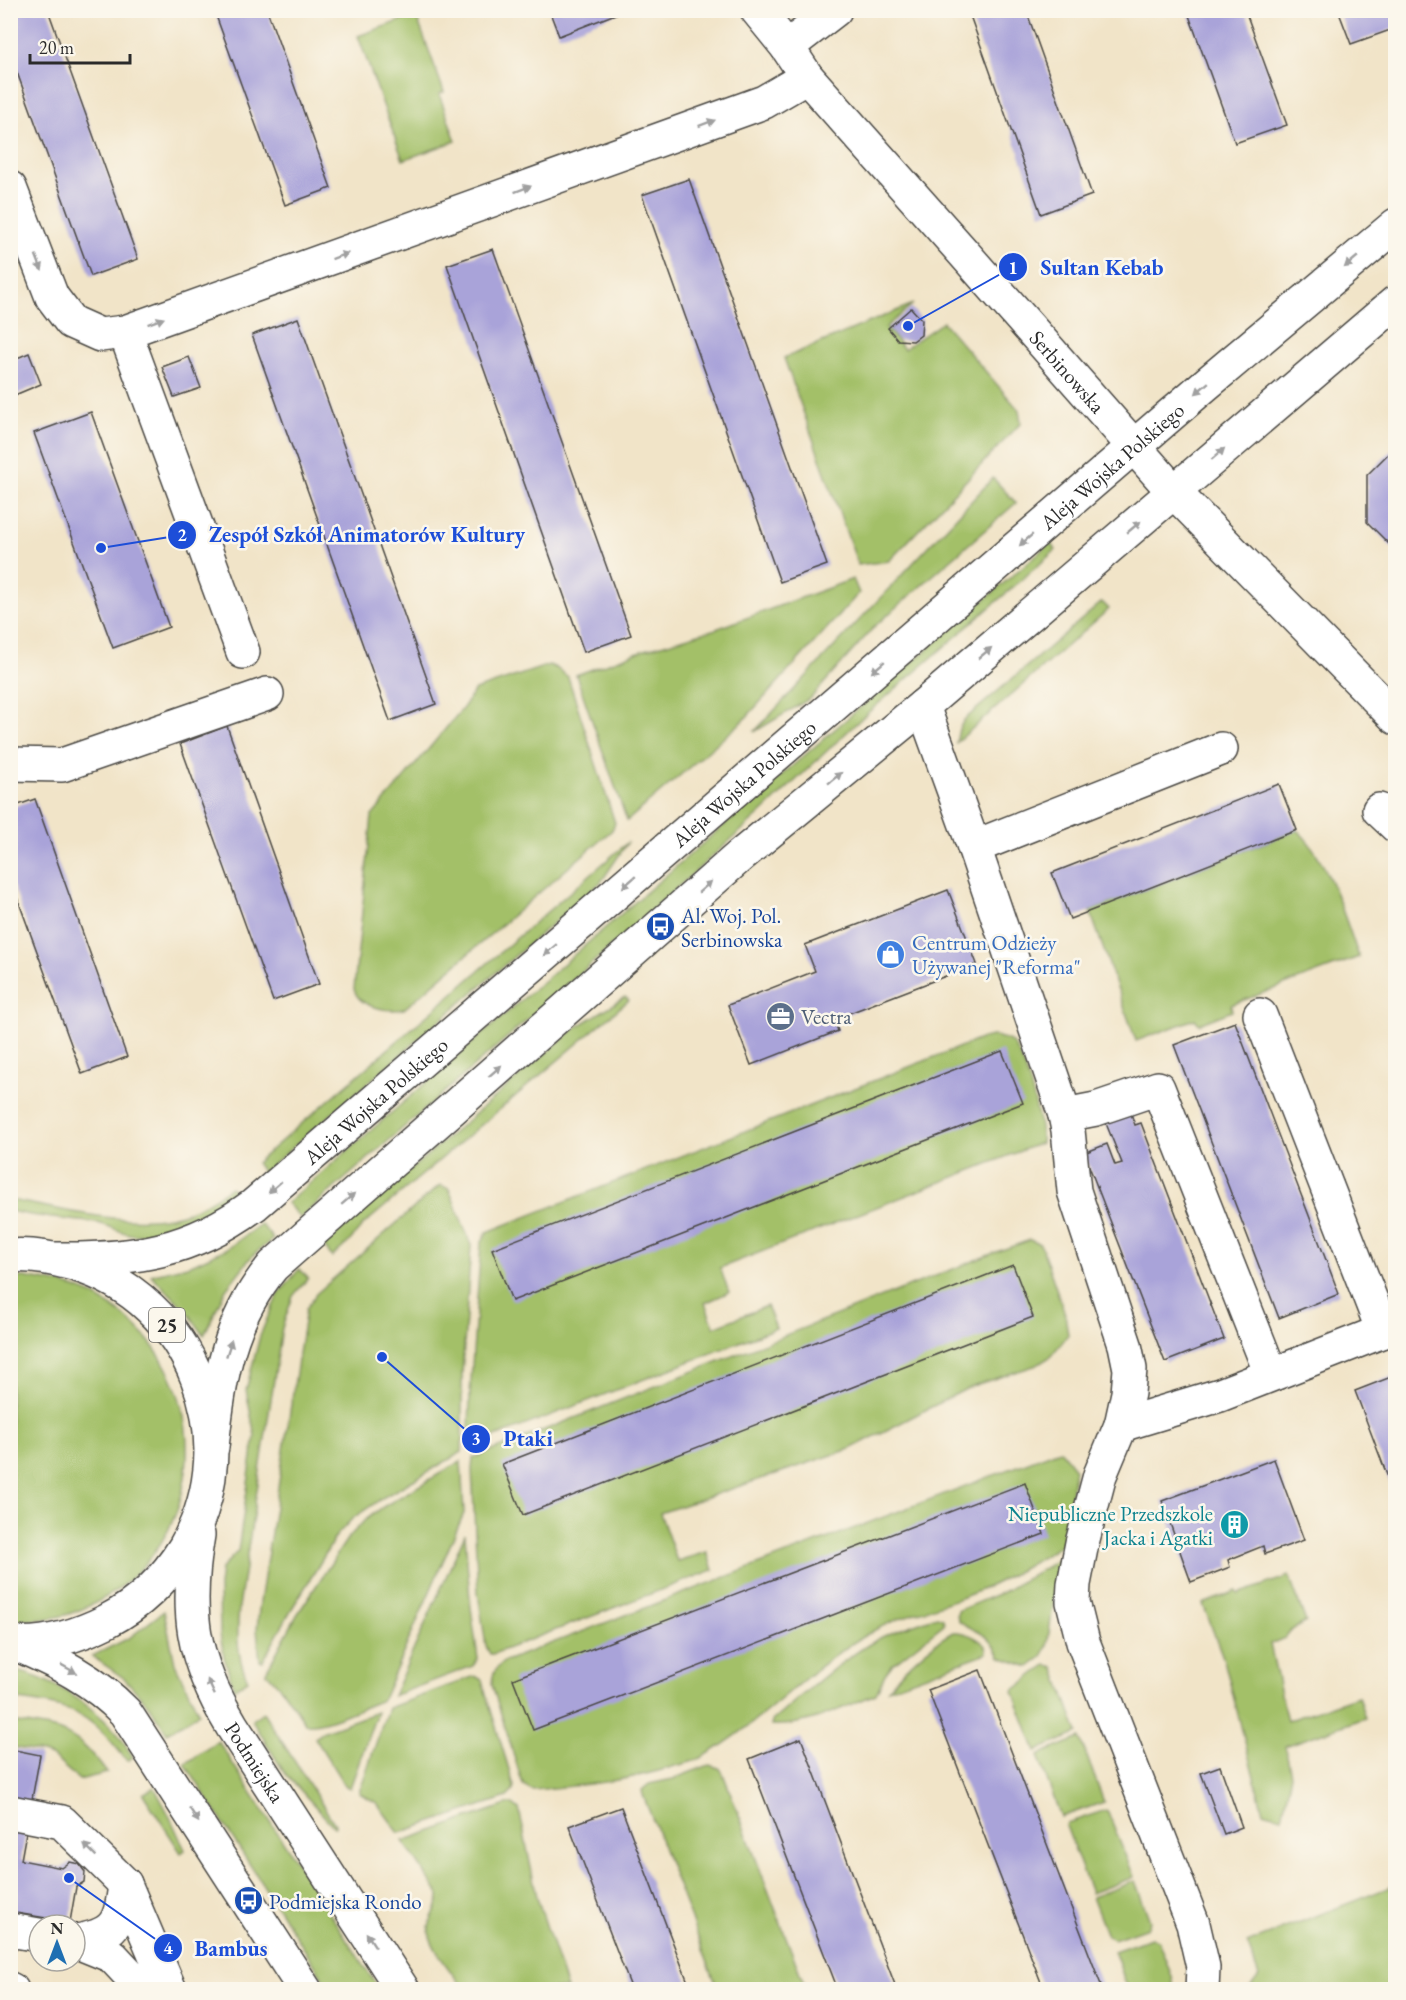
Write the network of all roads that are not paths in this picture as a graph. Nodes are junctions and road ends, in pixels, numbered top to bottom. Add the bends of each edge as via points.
1 (757, 10) edge
2 (835, 10) edge
3 (787, 47) junction
4 (807, 77) junction
5 (10, 189) edge
6 (1395, 225) edge
7 (1395, 303) edge
8 (125, 332) junction
9 (1134, 447) junction
10 (1174, 492) junction
11 (243, 652) dead end
12 (267, 694) dead end
13 (923, 706) junction
14 (1395, 718) edge
15 (1221, 749) dead end
16 (10, 764) edge
17 (974, 847) junction
18 (1260, 1015) dead end
19 (1065, 1115) junction
20 (14, 1254) edge
21 (56, 1259) junction
22 (1389, 1329) edge
23 (1271, 1374) junction
24 (1121, 1425) junction
25 (212, 1447) junction
26 (203, 1506) junction
27 (14, 1644) edge
28 (10, 1812) edge
29 (125, 1884) junction
30 (10, 1930) edge
31 (27, 1933) edge
32 (87, 1939) edge
33 (87, 1946) edge
34 (144, 1989) edge
35 (170, 1989) edge
36 (305, 1989) edge
37 (403, 1989) edge
38 (1202, 1989) edge

1 - 3 main road, Serbinowska
2 - 3 main road
3 - 4 main road, Serbinowska
8 -> 4 main road via 764,102
4 - 9 main road, Serbinowska
5 -> 8 main road via 52,297 71,322 100,335
6 -> 9 main road, Aleja Wojska Polskiego
10 -> 7 main road
8 - 11 main road
9 - 10 main road, Serbinowska
9 -> 21 main road, Aleja Wojska Polskiego via 254,1205 214,1232 166,1249 135,1256
13 -> 10 main road
10 - 14 main road, Serbinowska
12 - 16 main road via 62,765
13 - 17 main road
25 -> 13 main road via 226,1355 246,1303 273,1266 740,856
15 - 17 main road
17 - 19 main road
18 - 22 main road
19 - 23 main road via 1158,1088
19 - 24 main road via 1074,1191 1130,1369
20 - 21 main road, 25
21 - 25 main road, 25 via 110,1278 140,1298 165,1322 186,1351 200,1383
22 - 23 main road
23 - 24 main road via 1220,1395
24 - 38 main road via 1100,1475 1082,1543 1073,1602 1083,1642 1193,1924 1203,1967
25 - 26 main road, 25
26 - 27 main road, 25 via 174,1566 120,1614 62,1638
37 -> 26 main road, Podmiejska via 209,1686 193,1627 192,1593
27 -> 36 main road via 86,1678 125,1712
29 -> 28 main road via 62,1822
29 - 32 main road via 123,1908 113,1927 97,1938
29 - 35 main road
30 - 31 main road
33 - 34 main road via 112,1956

